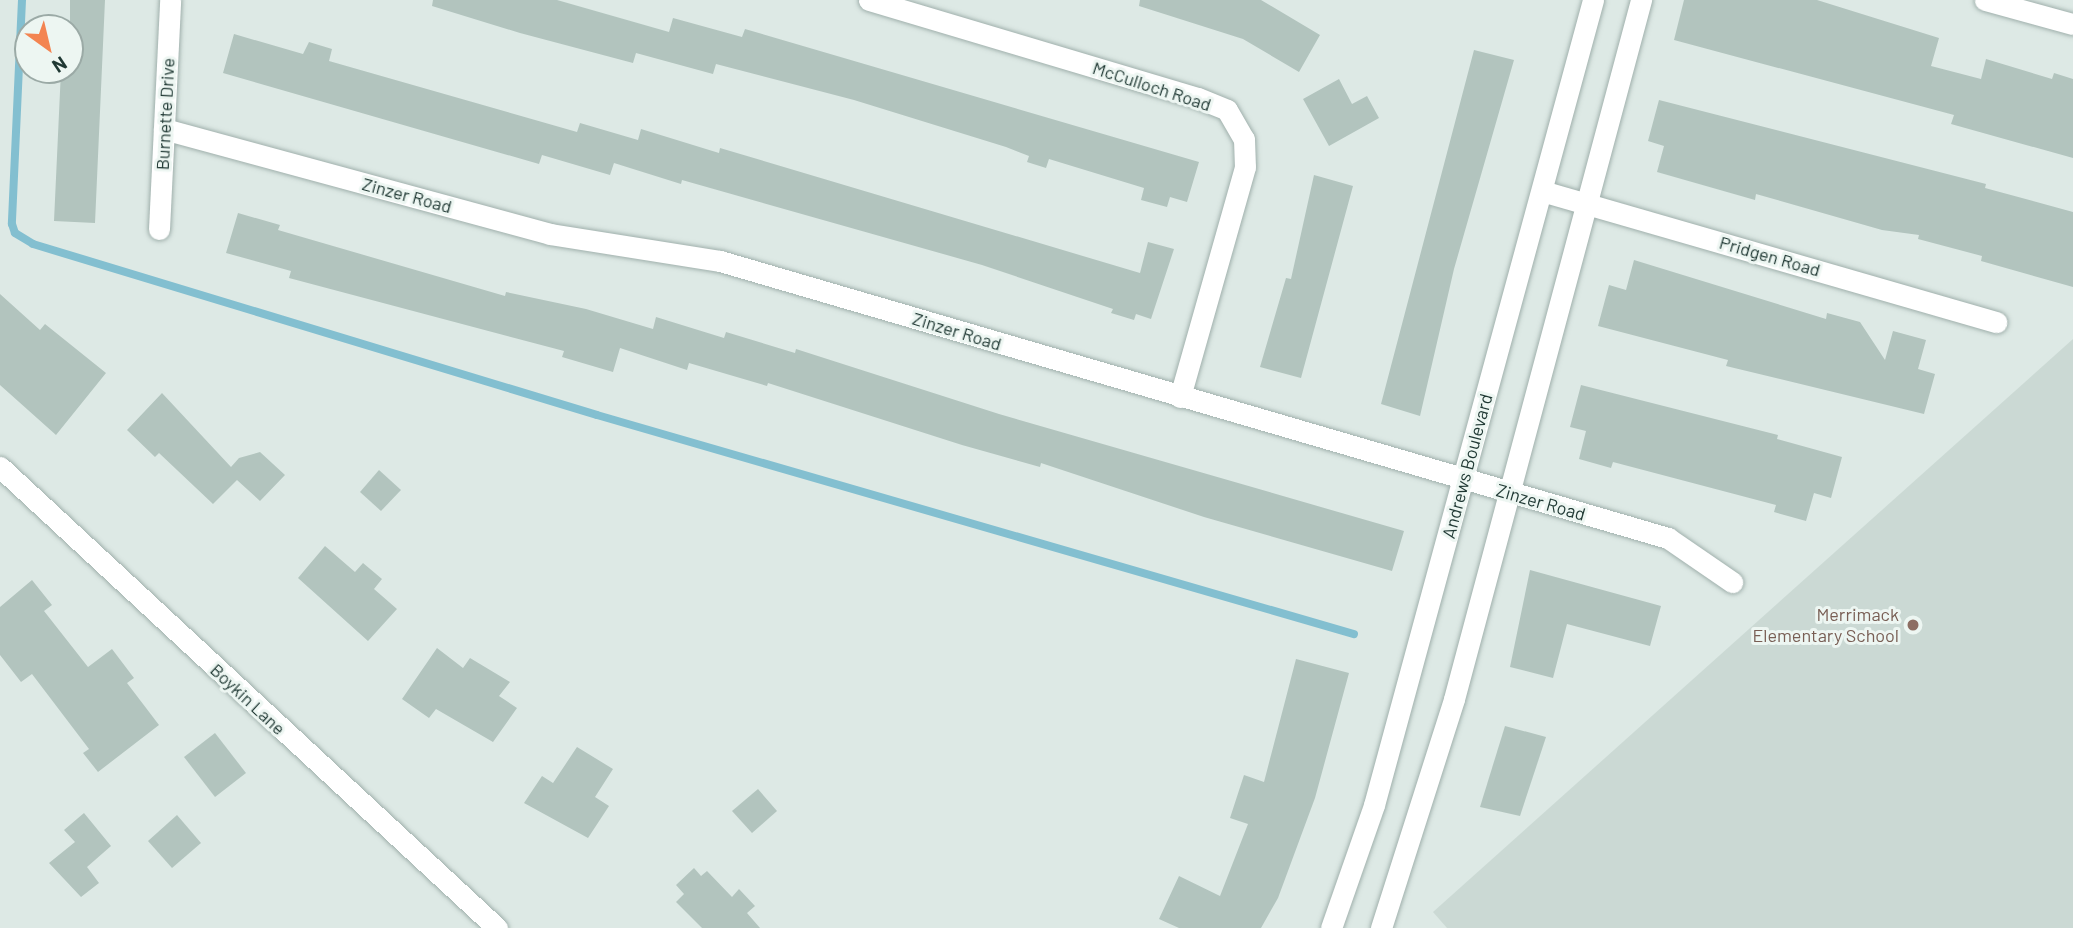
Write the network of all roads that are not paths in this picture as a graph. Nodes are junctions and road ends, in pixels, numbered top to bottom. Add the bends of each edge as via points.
1 (170, 0) edge
2 (869, 0) edge
3 (1593, 0) edge
4 (1641, 0) edge
5 (1985, 0) edge
6 (2073, 24) edge
7 (164, 130) junction
8 (1542, 191) junction
9 (1588, 204) junction
10 (159, 229) dead end
11 (1997, 322) dead end
12 (1180, 397) junction
13 (0, 467) edge
14 (1463, 480) junction
15 (1509, 492) junction
16 (1732, 582) dead end
17 (498, 928) edge
18 (1331, 928) edge
19 (1381, 928) edge

1 - 7 street, Burnette Drive
2 - 12 street, McCulloch Road via 1227,110 1244,139 1245,167
3 - 8 street, Andrews Boulevard
4 - 9 street
5 - 6 street
7 - 10 street, Burnette Drive
7 - 12 street, Zinzer Road via 550,234 720,261
8 - 9 street, Pridgen Road
8 - 14 street, Andrews Boulevard
9 - 11 street, Pridgen Road
9 - 15 street
12 - 14 street, Zinzer Road
13 - 17 street, Boykin Lane
14 - 15 street, Zinzer Road
14 - 18 street, Andrews Boulevard via 1374,805
15 - 16 street, Zinzer Road via 1668,538
15 - 19 street via 1454,699

